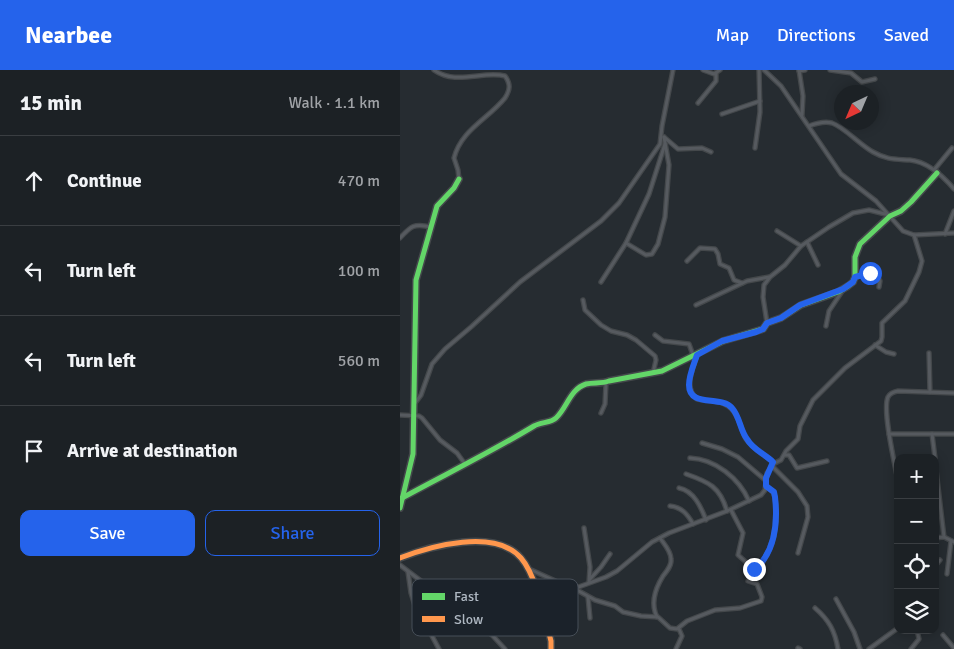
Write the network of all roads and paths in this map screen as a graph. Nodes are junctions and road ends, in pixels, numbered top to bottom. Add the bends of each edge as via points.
1 (434, 70) edge
2 (673, 70) edge
3 (703, 70) edge
4 (720, 70) edge
5 (759, 70) edge
6 (764, 70) edge
7 (805, 70) edge
8 (830, 70) edge
9 (799, 71) edge
10 (716, 73) junction
11 (875, 79) dead end
12 (760, 101) junction
13 (698, 103) dead end
14 (722, 114) dead end
15 (802, 116) junction
16 (809, 126) junction
17 (662, 136) junction
18 (665, 144) junction
19 (755, 148) dead end
20 (952, 148) dead end
21 (711, 152) dead end
22 (936, 171) junction
23 (458, 179) joint
24 (952, 179) dead end
25 (948, 182) junction
26 (954, 189) edge
27 (954, 211) edge
28 (890, 216) junction
29 (431, 227) junction
30 (777, 231) dead end
31 (954, 233) edge
32 (944, 234) junction
33 (914, 235) junction
34 (400, 238) edge
35 (807, 242) junction
36 (626, 243) junction
37 (801, 246) junction
38 (687, 261) dead end
39 (818, 265) dead end
40 (770, 277) junction
41 (855, 277) junction
42 (601, 282) dead end
43 (742, 283) junction
44 (879, 287) dead end
45 (843, 289) junction
46 (584, 300) dead end
47 (696, 305) dead end
48 (767, 323) junction
49 (826, 326) dead end
50 (655, 335) dead end
51 (875, 345) junction
52 (929, 353) dead end
53 (894, 354) dead end
54 (695, 355) junction
55 (653, 373) junction
56 (606, 382) junction
57 (930, 392) junction
58 (954, 393) edge
59 (414, 403) junction
60 (602, 413) dead end
61 (400, 415) edge
62 (414, 416) junction
63 (889, 434) junction
64 (932, 434) junction
65 (954, 434) edge
66 (702, 443) dead end
67 (934, 454) edge
68 (784, 456) junction
69 (690, 458) dead end
70 (894, 460) edge
71 (827, 461) dead end
72 (465, 464) junction
73 (773, 465) junction
74 (686, 474) dead end
75 (766, 481) junction
76 (766, 486) junction
77 (679, 488) dead end
78 (939, 493) edge
79 (402, 498) junction
80 (749, 501) junction
81 (670, 506) dead end
82 (400, 508) edge
83 (729, 510) junction
84 (706, 520) junction
85 (693, 524) junction
86 (584, 528) dead end
87 (944, 536) junction
88 (939, 537) edge
89 (660, 538) junction
90 (953, 542) edge
91 (798, 553) dead end
92 (610, 554) dead end
93 (400, 558) edge
94 (400, 565) edge
95 (527, 568) junction
96 (755, 570) junction
97 (408, 571) junction
98 (947, 574) dead end
99 (418, 579) edge
100 (532, 579) edge
101 (550, 579) edge
102 (589, 581) junction
103 (578, 586) edge
104 (578, 590) edge
105 (412, 596) edge
106 (588, 597) junction
107 (836, 599) dead end
108 (815, 608) dead end
109 (657, 617) junction
110 (590, 618) dead end
111 (679, 628) junction
112 (894, 631) edge
113 (918, 634) edge
114 (943, 634) dead end
115 (432, 636) edge
116 (493, 636) edge
117 (549, 636) edge
118 (954, 648) edge
119 (439, 649) edge
120 (505, 649) edge
121 (551, 649) edge
122 (676, 649) edge
123 (838, 649) edge
124 (860, 649) edge
125 (869, 649) edge
126 (911, 649) edge

1 - 23 street via 453,76 493,70 506,76 510,85 501,103 467,133 458,147 454,158
2 - 17 street
3 - 10 street
4 - 10 street
5 - 12 street
6 - 15 street via 781,86
7 - 9 street
8 - 11 street via 851,73 862,82
9 - 15 street
10 - 13 street via 716,81
12 - 14 street
12 - 19 street
15 - 16 street
16 - 22 street via 832,123 886,158 918,161
16 - 28 street via 841,174 869,194
17 - 18 street
17 - 21 street via 678,150 702,148
17 - 59 street via 656,150 612,211 520,282 444,349 432,364 421,395
18 - 36 street via 649,194
18 - 36 street via 669,172 665,217 656,248 652,254 646,255
20 - 22 street
22 - 25 street
22 - 28 street via 911,202
23 - 29 street via 454,188 438,203
24 - 25 street
25 - 26 street
27 - 32 street
28 - 33 street via 903,231
28 - 35 street via 869,210 853,214
28 - 41 street via 857,248
29 - 34 street via 419,224
29 - 59 street via 416,280
30 - 37 street
31 - 32 street
32 - 33 street
33 - 51 street via 922,261 919,272 905,301 882,323 882,339
35 - 37 street
35 - 39 street
36 - 42 street
37 - 40 street
38 - 43 street via 700,248 715,249 720,264 729,268 734,280
40 - 43 street
40 - 48 street via 763,289
41 - 44 street via 875,273 880,281
41 - 45 street
43 - 47 street
45 - 48 street via 800,305
45 - 49 street via 829,311
46 - 55 street via 585,310 601,325 636,340 655,356
48 - 54 street via 763,329 722,341
50 - 54 street via 664,341 689,344
51 - 53 street
51 - 68 street via 845,368 813,400 800,426 798,439
52 - 57 street
54 - 55 street
54 - 73 street via 690,392 697,399 730,406 746,439
55 - 56 street
56 - 60 street
56 - 72 street via 581,387 555,419 538,424
57 - 58 street
57 - 63 street via 890,394 886,405
59 - 62 street
61 - 62 street
62 - 72 street via 422,418
62 - 79 street via 413,454
63 - 64 street
63 - 70 street
64 - 65 street
64 - 67 street
66 - 75 street via 738,457
68 - 71 street via 789,456 797,468
68 - 73 street
69 - 80 street via 722,469
72 - 79 street
73 - 75 street
73 - 91 street via 807,506 808,517
74 - 83 street via 716,489
75 - 76 street
76 - 80 street via 760,496
76 - 96 street via 774,492 775,531 770,550
77 - 84 street via 692,495
78 - 87 street
79 - 82 street
80 - 83 street
81 - 85 street via 677,506
83 - 84 street
83 - 96 street via 743,533 738,555
84 - 85 street
85 - 89 street
86 - 102 street
87 - 88 street
87 - 90 street
89 - 102 street via 616,571
89 - 109 street via 671,558 654,599
90 - 98 street
92 - 102 street
93 - 95 street via 434,546 492,542 512,550
94 - 97 street
95 - 100 street
95 - 101 street
96 - 111 street via 748,581 757,584 761,600 740,608 715,610 687,621
97 - 99 street
97 - 105 street
102 - 103 street
104 - 106 street
106 - 109 street via 627,613
106 - 110 street
107 - 124 street
108 - 123 street via 832,627
109 - 111 street via 670,628
111 - 122 street via 682,636
112 - 125 street
113 - 126 street via 919,639
114 - 118 street
115 - 119 street
116 - 120 street
117 - 121 street

